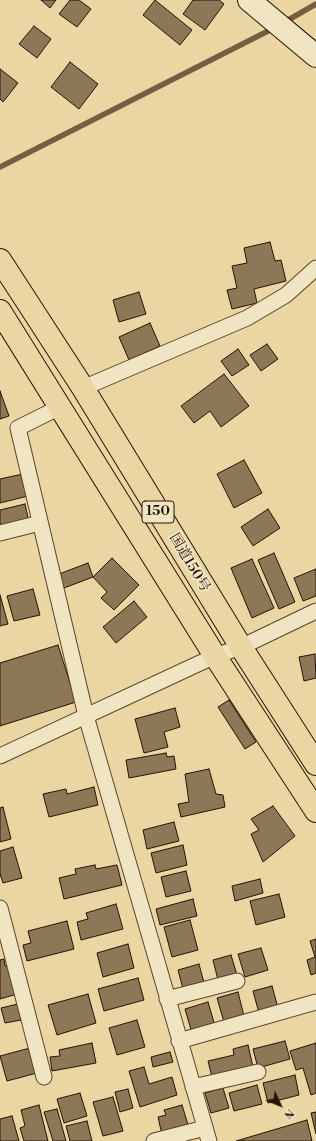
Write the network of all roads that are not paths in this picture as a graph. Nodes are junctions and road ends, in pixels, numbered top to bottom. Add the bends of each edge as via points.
1 (249, 0) edge
2 (316, 56) edge
3 (0, 260) edge
4 (316, 268) edge
5 (0, 311) edge
6 (83, 388) junction
7 (60, 407) junction
8 (40, 523) junction
9 (0, 533) edge
10 (316, 610) edge
11 (241, 647) junction
12 (215, 656) junction
13 (86, 716) junction
14 (0, 756) edge
15 (316, 764) edge
16 (316, 811) edge
17 (0, 908) edge
18 (236, 981) dead end
19 (167, 999) junction
20 (316, 1002) edge
21 (179, 1041) junction
22 (258, 1072) dead end
23 (44, 1077) dead end
24 (193, 1087) junction
25 (207, 1134) edge
26 (154, 1141) edge

1 - 2 street
3 - 6 highway, 国道150号 / 150
4 - 6 street via 286,295 247,318
5 - 7 highway, 国道150号 / 150
6 - 11 highway, 国道150号 / 150
7 - 8 street via 18,428
7 - 12 highway, 国道150号 / 150
8 - 9 street
8 - 13 street
10 - 11 street
11 - 12 street
11 - 15 highway, 国道150号 / 150
12 - 13 street
12 - 16 highway, 国道150号 / 150
13 - 14 street
13 - 19 street
17 - 23 street
18 - 19 street
19 - 21 street
20 - 21 street
21 - 24 street
22 - 24 street
24 - 25 street
25 - 26 street

